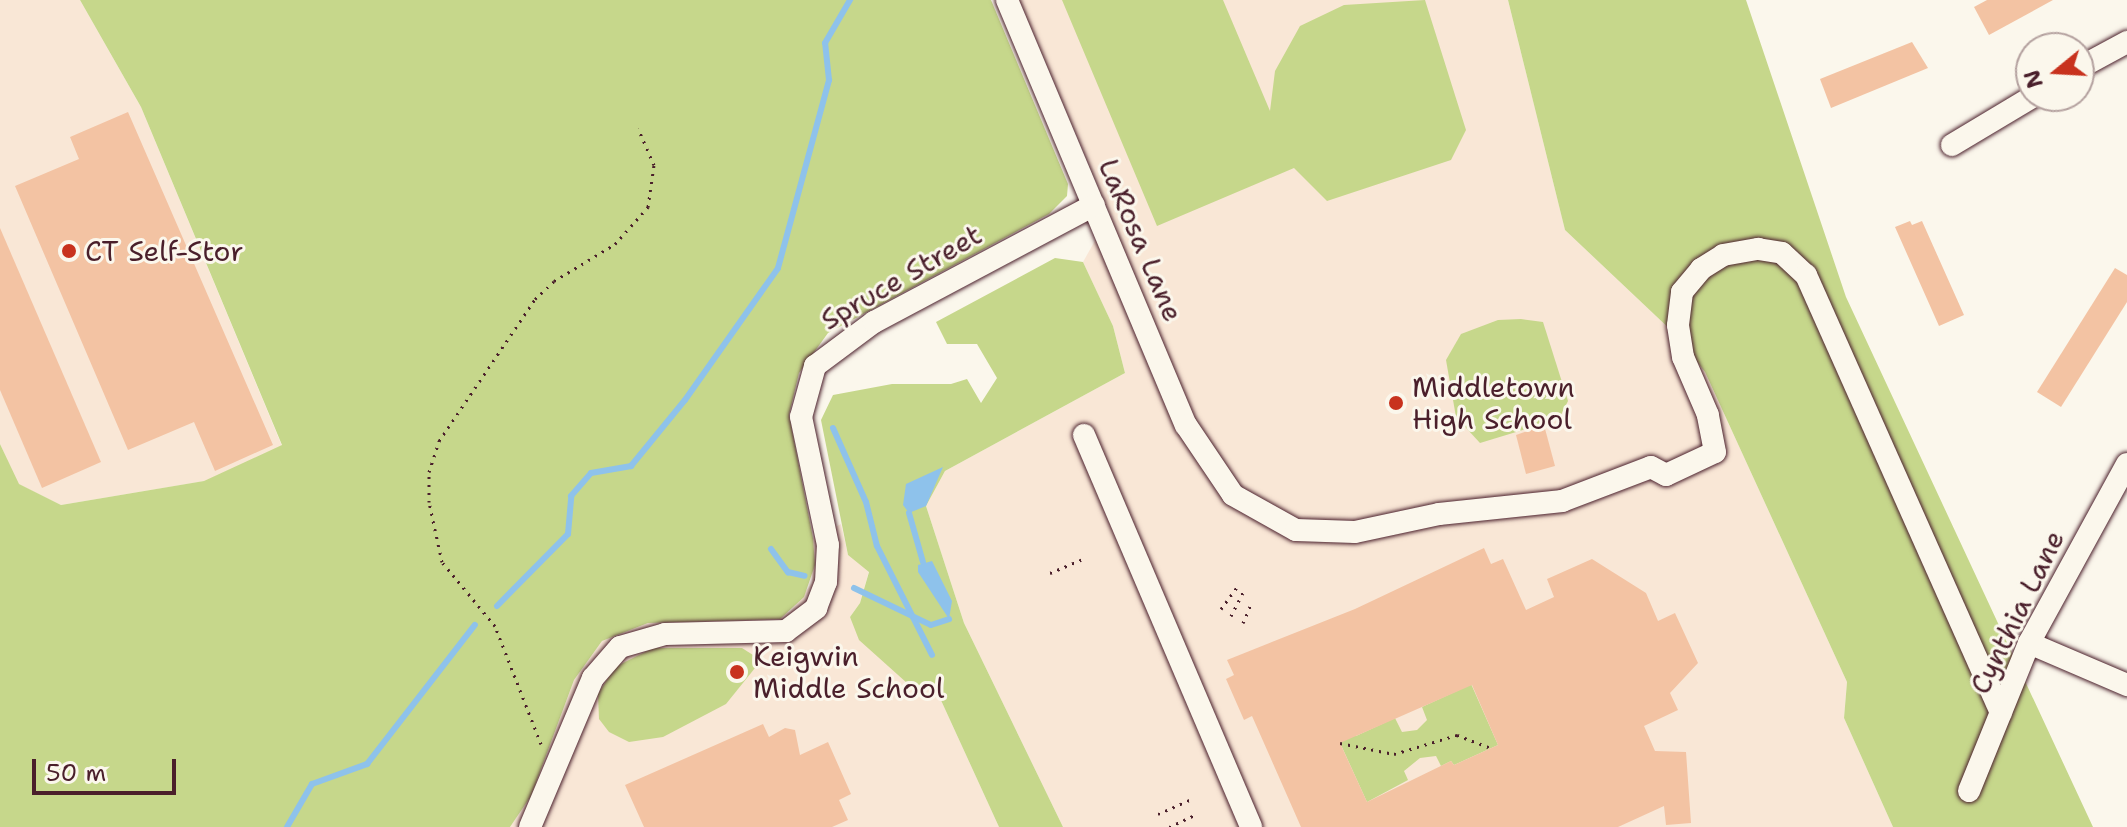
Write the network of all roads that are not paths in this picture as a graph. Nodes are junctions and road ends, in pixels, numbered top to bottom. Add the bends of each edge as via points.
1 (1007, 0) edge
2 (2127, 42) edge
3 (2095, 59) edge
4 (2015, 107) edge
5 (1952, 145) dead end
6 (1094, 205) junction
7 (1084, 435) dead end
8 (2127, 464) edge
9 (2029, 643) junction
10 (2127, 685) edge
11 (2001, 712) junction
12 (1969, 791) dead end
13 (530, 827) edge
14 (1251, 827) edge

1 - 6 street, LaRosa Lane
2 - 3 street
4 - 5 street
6 - 11 street, LaRosa Lane via 1186,425 1233,495 1296,530 1355,532 1439,514 1562,501 1651,467 1666,475 1715,452 1708,415 1683,357 1678,325 1682,292 1701,269 1723,255 1758,249 1782,253 1806,275
6 - 13 street, Spruce Street via 874,322 815,366 801,417 828,545 826,582 816,608 786,631 665,634 620,647 593,678
7 - 14 street
8 - 9 street, Cynthia Lane
9 - 10 street
9 - 11 street, Cynthia Lane
11 - 12 street, Cynthia Lane

